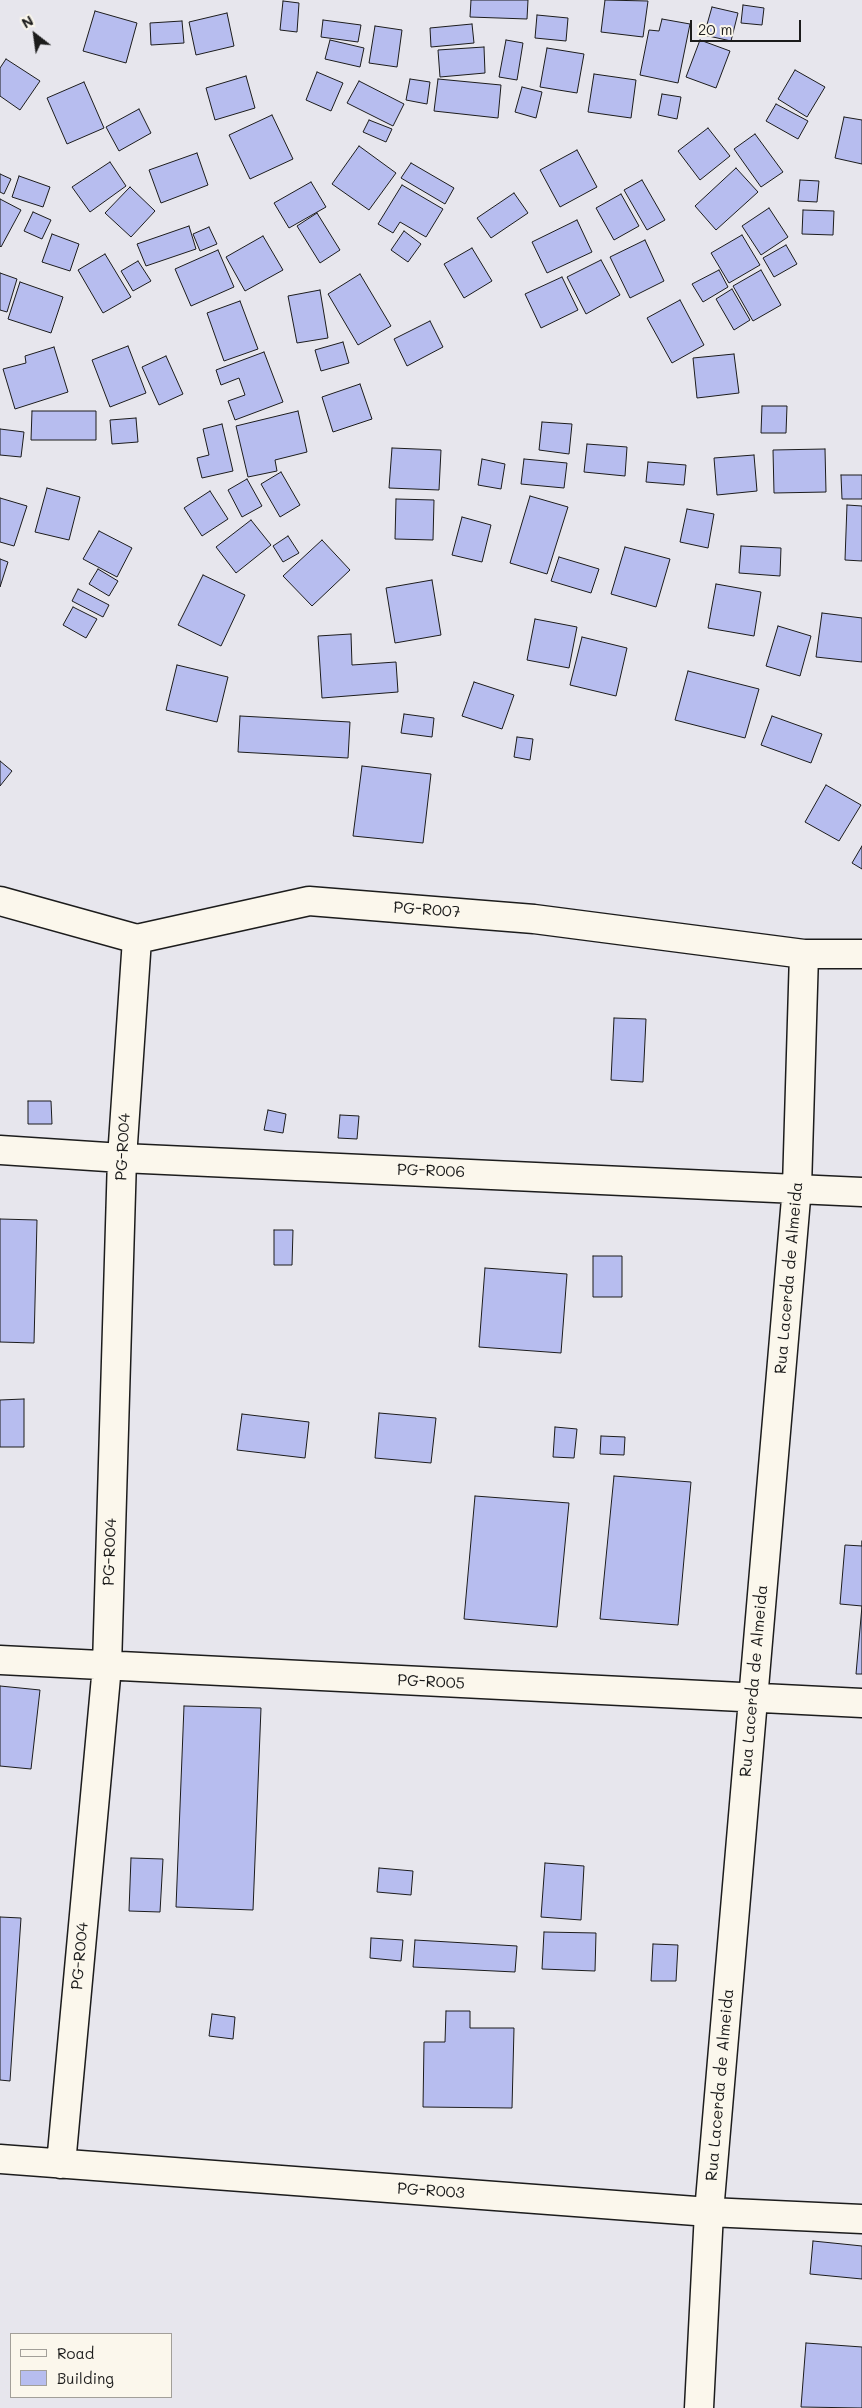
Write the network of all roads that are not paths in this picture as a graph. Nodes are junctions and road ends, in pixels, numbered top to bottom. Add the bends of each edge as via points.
1 (0, 901) edge
2 (137, 939) junction
3 (804, 954) junction
4 (862, 954) edge
5 (0, 1150) edge
6 (122, 1158) junction
7 (797, 1187) junction
8 (862, 1192) edge
9 (0, 1660) edge
10 (107, 1666) junction
11 (753, 1697) junction
12 (862, 1703) edge
13 (0, 2159) edge
14 (61, 2164) junction
15 (709, 2212) junction
16 (862, 2219) edge
17 (700, 2408) edge

1 - 2 street, PG-R007
2 - 3 street, PG-R007 via 309,901 534,919
2 - 6 street, PG-R004
3 - 4 street, PG-R007
3 - 7 street, Rua Lacerda de Almeida
5 - 6 street, PG-R006
6 - 7 street, PG-R006
6 - 10 street, PG-R004
7 - 8 street, PG-R006
7 - 11 street, Rua Lacerda de Almeida
9 - 10 street, PG-R005
10 - 11 street, PG-R005
10 - 14 street, PG-R004
11 - 12 street, PG-R005
11 - 15 street, Rua Lacerda de Almeida
13 - 14 street, PG-R003
14 - 15 street, PG-R003
15 - 16 street, PG-R003
15 - 17 street, Rua Lacerda de Almeida

